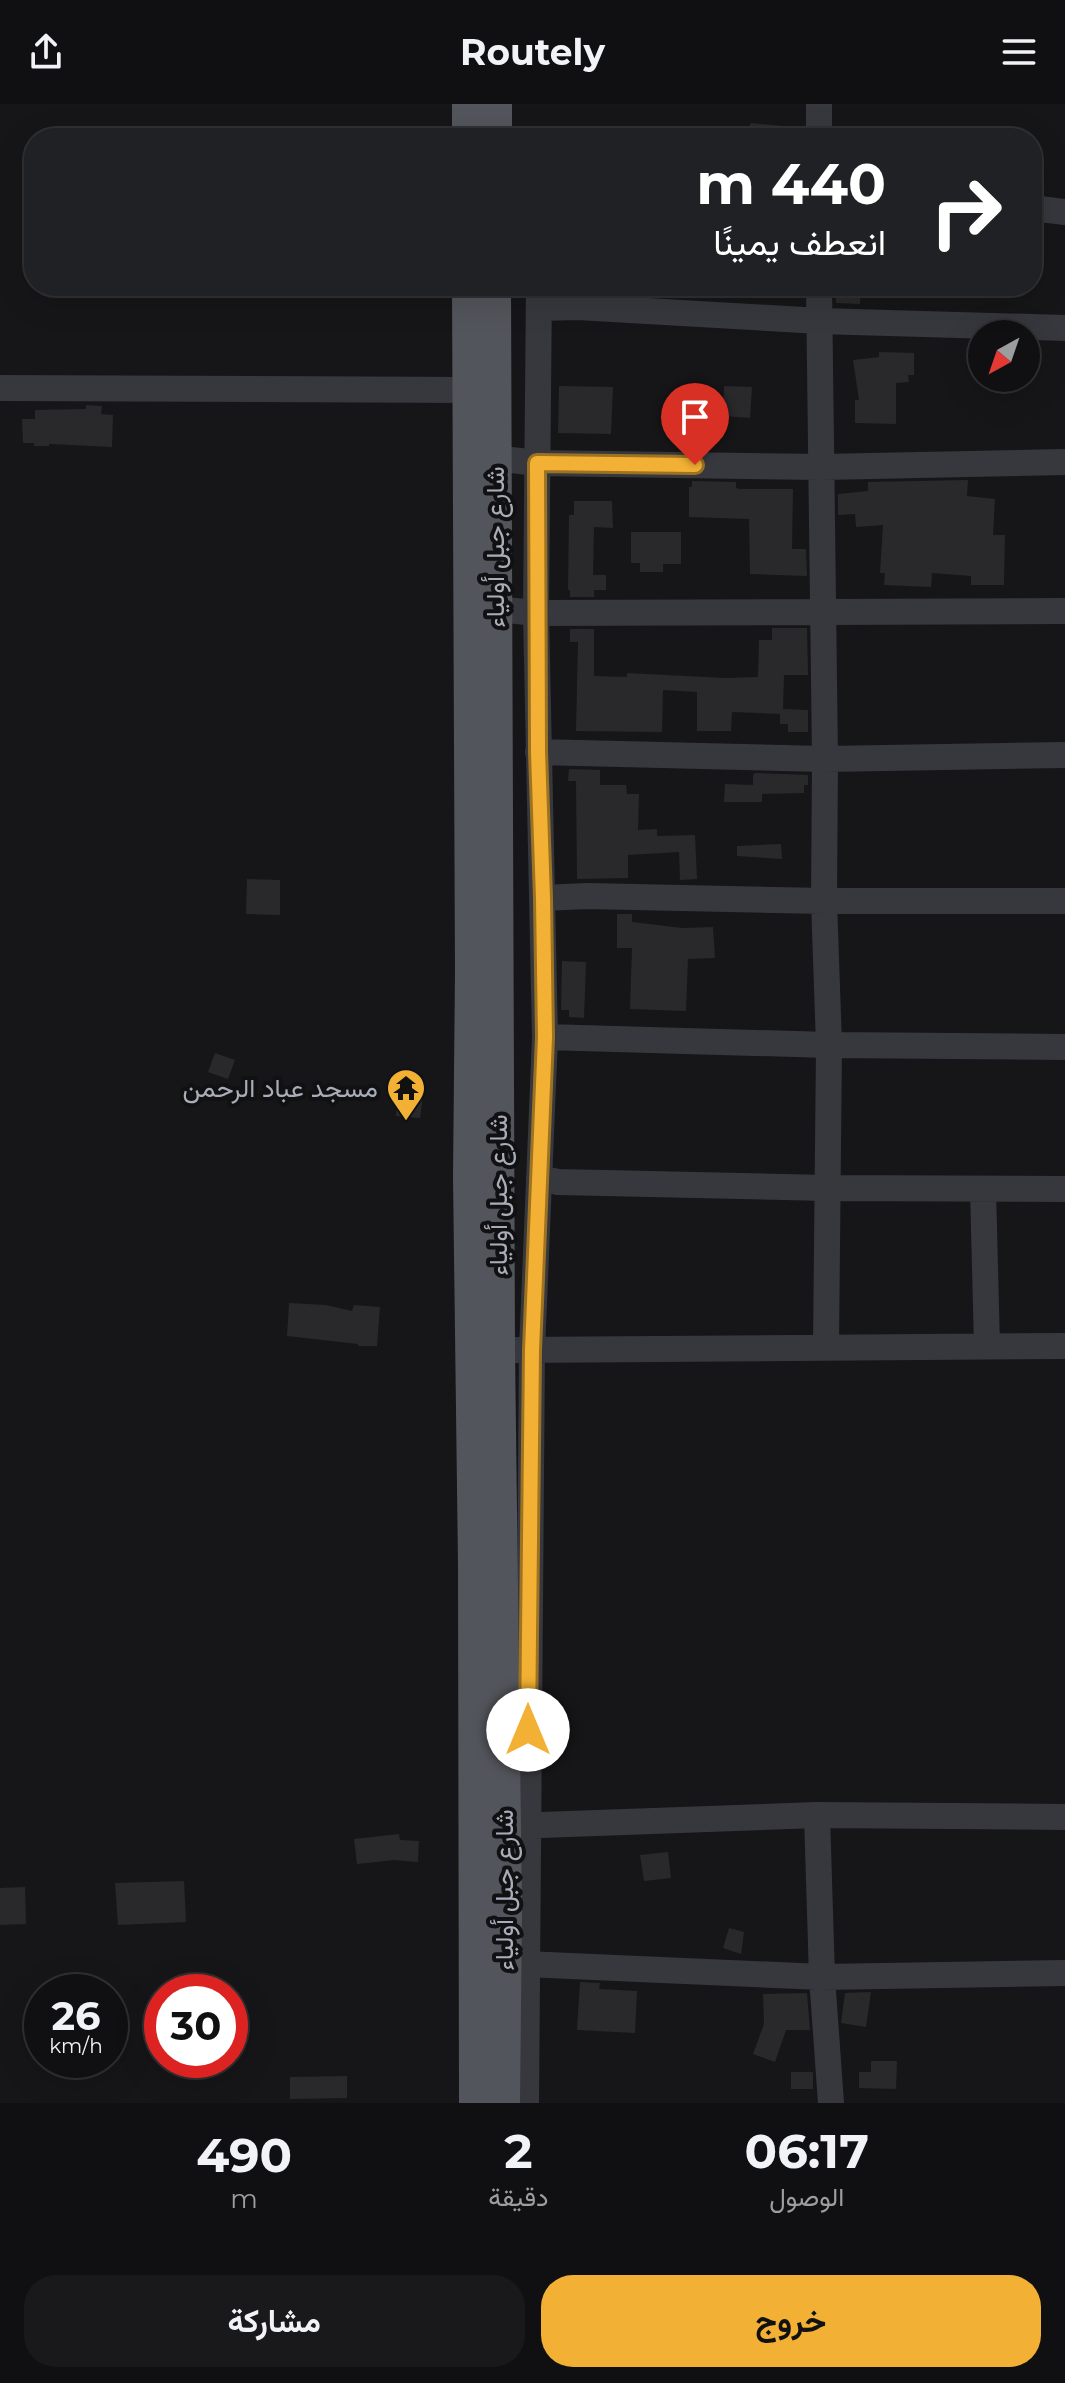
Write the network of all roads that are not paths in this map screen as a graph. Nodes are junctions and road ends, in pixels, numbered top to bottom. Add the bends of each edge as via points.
1 (469, 104) edge
2 (495, 104) edge
3 (819, 104) edge
4 (469, 128) edge
5 (495, 128) edge
6 (819, 128) edge
7 (1042, 209) edge
8 (1065, 212) edge
9 (469, 296) edge
10 (494, 296) edge
11 (819, 296) edge
12 (539, 297) edge
13 (820, 321) junction
14 (1065, 328) edge
15 (0, 388) edge
16 (469, 390) junction
17 (494, 458) junction
18 (1065, 462) edge
19 (537, 463) junction
20 (822, 467) junction
21 (495, 609) junction
22 (1065, 611) edge
23 (536, 613) junction
24 (822, 613) junction
25 (538, 752) junction
26 (1065, 755) edge
27 (825, 759) junction
28 (543, 898) junction
29 (824, 901) junction
30 (1065, 901) edge
31 (545, 1037) junction
32 (829, 1045) junction
33 (1065, 1047) edge
34 (539, 1178) junction
35 (826, 1188) junction
36 (983, 1189) junction
37 (1065, 1189) edge
38 (826, 1346) junction
39 (987, 1346) junction
40 (1065, 1346) edge
41 (498, 1350) junction
42 (532, 1350) junction
43 (817, 1815) junction
44 (1065, 1817) edge
45 (515, 1826) junction
46 (525, 1964) junction
47 (1065, 1973) edge
48 (822, 1977) junction
49 (476, 2103) edge
50 (503, 2103) edge
51 (526, 2103) edge
52 (831, 2103) edge

1 - 4 main road
2 - 5 main road
3 - 6 street
7 - 8 street
9 - 16 main road, شارع جبل أولياء
10 - 17 main road, شارع جبل أولياء
11 - 13 street
12 - 13 street via 578,307
12 - 19 street
13 - 14 street
13 - 20 street
15 - 16 street
16 - 49 main road, شارع جبل أولياء
17 - 19 street
17 - 21 main road, شارع جبل أولياء
18 - 20 street
19 - 20 street
19 - 23 street
20 - 24 street
21 - 23 street
21 - 41 main road, شارع جبل أولياء
22 - 24 street
23 - 24 street
23 - 25 street
24 - 27 street
25 - 27 street
25 - 28 street
26 - 27 street
27 - 29 street
28 - 29 street
28 - 31 street
29 - 30 street
29 - 32 street
31 - 32 street
31 - 34 street
32 - 33 street
32 - 35 street
34 - 35 street
34 - 42 street
35 - 36 street
35 - 38 street
36 - 37 street
36 - 39 street
38 - 39 street
38 - 42 street
39 - 40 street
41 - 42 street
41 - 45 main road, شارع جبل أولياء
42 - 45 street
43 - 44 street
43 - 45 street
43 - 48 street
45 - 46 street
45 - 50 main road, شارع جبل أولياء
46 - 48 street
46 - 51 street
47 - 48 street
48 - 52 street

